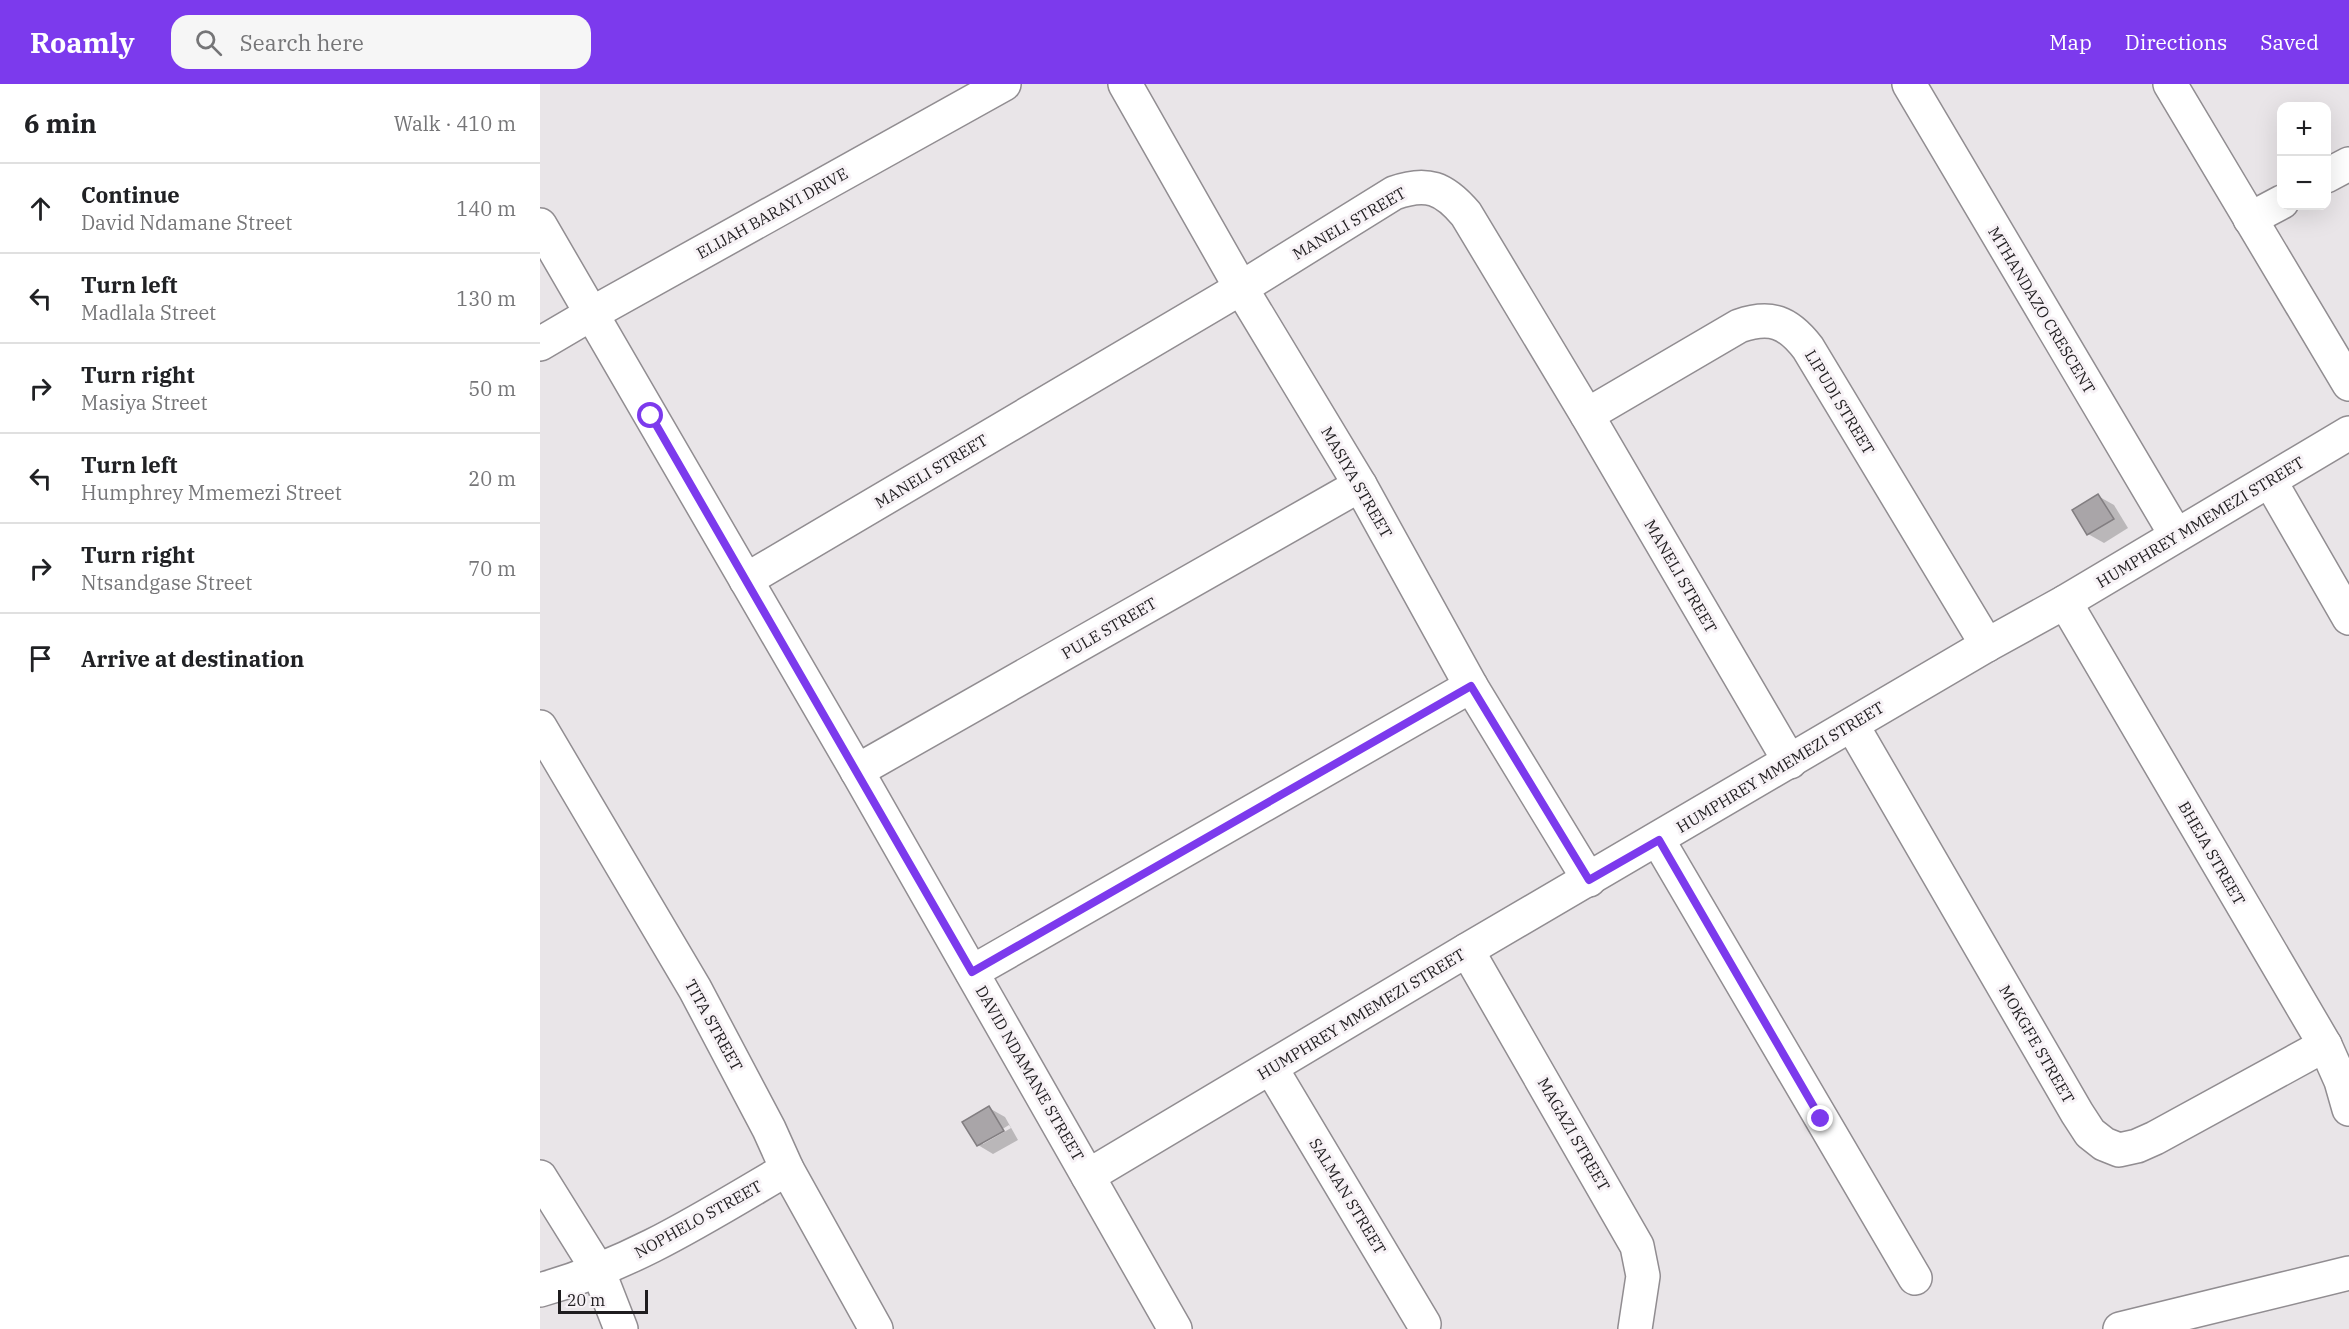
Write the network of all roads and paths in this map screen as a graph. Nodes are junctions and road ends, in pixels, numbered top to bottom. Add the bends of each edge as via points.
1 (1004, 84) edge
2 (1125, 84) edge
3 (1909, 84) edge
4 (2170, 84) edge
5 (2349, 164) edge
6 (2331, 173) edge
7 (2277, 205) edge
8 (2250, 219) junction
9 (540, 225) edge
10 (1241, 288) junction
11 (591, 314) junction
12 (540, 344) edge
13 (2349, 384) edge
14 (1587, 415) junction
15 (2349, 433) edge
16 (2270, 481) junction
17 (1360, 485) junction
18 (2176, 535) junction
19 (746, 580) junction
20 (2065, 602) junction
21 (2349, 618) edge
22 (1987, 645) junction
23 (1471, 686) junction
24 (1852, 725) junction
25 (540, 727) edge
26 (1790, 762) junction
27 (858, 771) junction
28 (1659, 840) junction
29 (1589, 880) junction
30 (1467, 950) junction
31 (972, 972) junction
32 (2325, 1045) junction
33 (1271, 1068) junction
34 (2349, 1108) edge
35 (787, 1169) junction
36 (1088, 1176) junction
37 (540, 1177) edge
38 (598, 1270) junction
39 (2349, 1273) edge
40 (1915, 1278) dead end
41 (540, 1290) edge
42 (1424, 1324) dead end
43 (2136, 1327) edge
44 (621, 1329) edge
45 (876, 1329) edge
46 (1175, 1329) edge
47 (1635, 1329) edge

1 - 11 street, ELIJAH BARAYI DRIVE
2 - 10 street, MASIYA STREET
3 - 18 street, MTHANDAZO CRESCENT
4 - 8 street
5 - 6 street
7 - 8 street
8 - 13 street
9 - 11 street, DAVID NDAMANE STREET
10 - 14 street, MANELI STREET via 1394,193 1425,186 1440,191 1466,214
10 - 17 street, MASIYA STREET
10 - 19 street, MANELI STREET
11 - 12 street, ELIJAH BARAYI DRIVE
11 - 19 street, DAVID NDAMANE STREET
14 - 22 street, LIPUDI STREET via 1739,326 1767,320 1780,323 1808,348
14 - 26 street, MANELI STREET
15 - 16 street, HUMPHREY MMEMEZI STREET
16 - 18 street, HUMPHREY MMEMEZI STREET
16 - 21 street
17 - 23 street, MASIYA STREET
17 - 27 street, PULE STREET
18 - 20 street, HUMPHREY MMEMEZI STREET
19 - 27 street, DAVID NDAMANE STREET
20 - 22 street, HUMPHREY MMEMEZI STREET
20 - 32 street, BHEJA STREET
22 - 24 street, HUMPHREY MMEMEZI STREET
23 - 29 street, MASIYA STREET
23 - 31 street
24 - 26 street, HUMPHREY MMEMEZI STREET
24 - 32 street, MOKGFE STREET via 2077,1113 2090,1133 2104,1144 2119,1150 2155,1138
25 - 35 street, TITA STREET via 695,989
26 - 28 street, HUMPHREY MMEMEZI STREET
27 - 31 street, DAVID NDAMANE STREET
28 - 29 street, HUMPHREY MMEMEZI STREET
28 - 40 street
29 - 30 street, HUMPHREY MMEMEZI STREET
30 - 33 street, HUMPHREY MMEMEZI STREET
30 - 47 street, MAGAZI STREET via 1637,1246 1642,1276
31 - 36 street, DAVID NDAMANE STREET
32 - 34 street, BHEJA STREET
33 - 36 street, HUMPHREY MMEMEZI STREET
33 - 42 street, SALMAN STREET
35 - 38 street, NOPHELO STREET via 658,1244
35 - 45 street, TITA STREET
36 - 46 street, DAVID NDAMANE STREET
37 - 38 street
38 - 41 street, NOPHELO STREET
38 - 44 street
39 - 43 street

